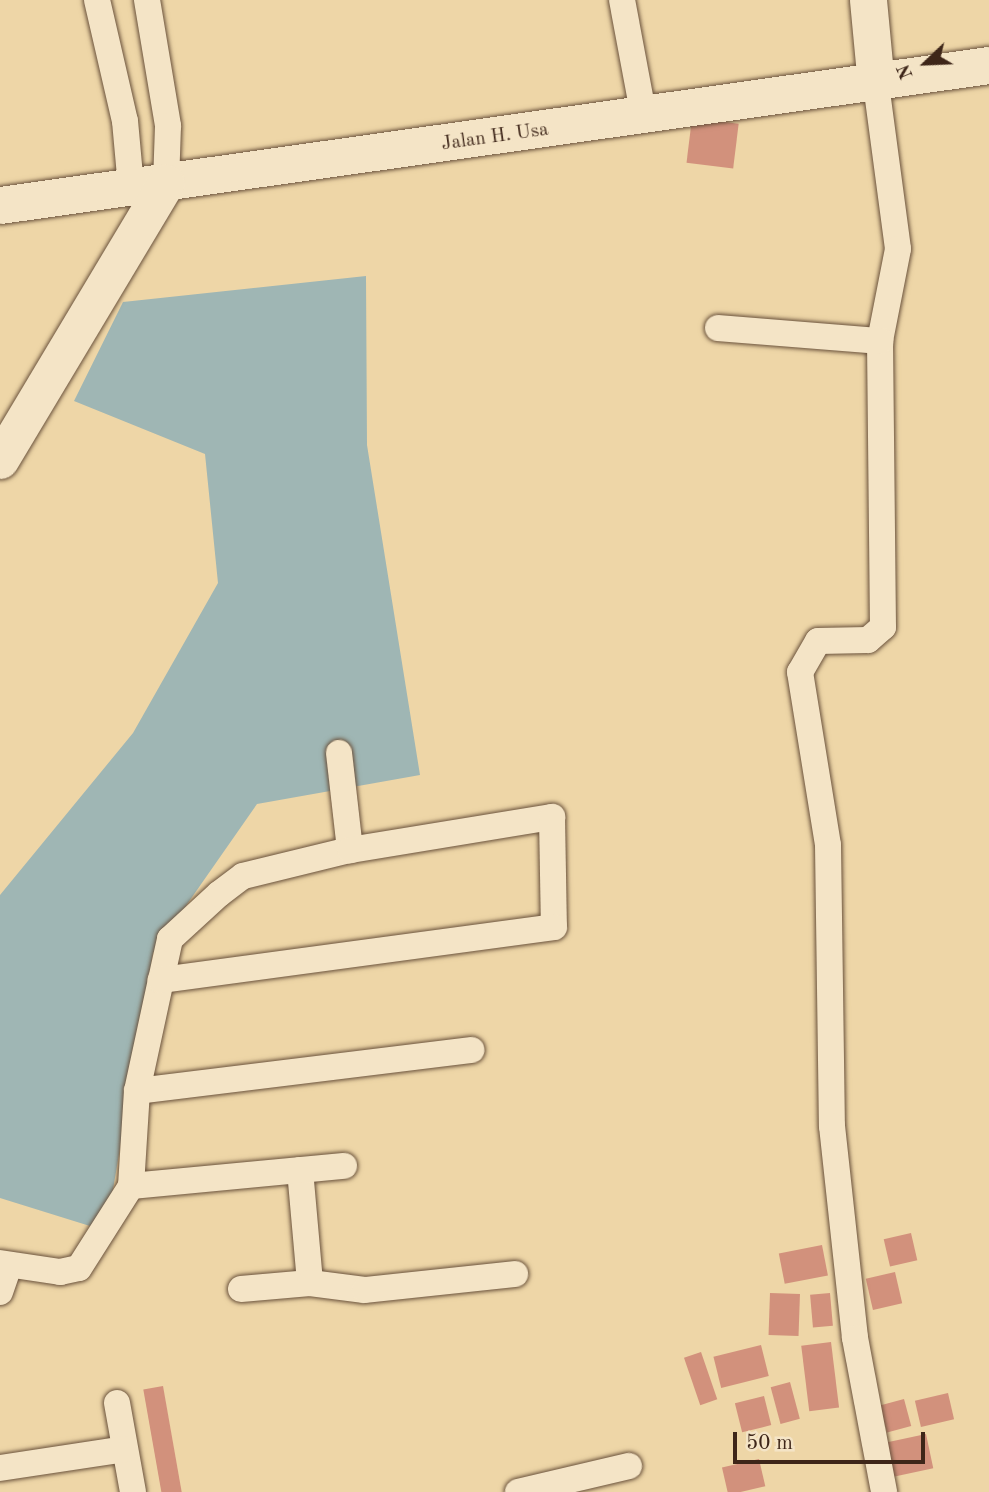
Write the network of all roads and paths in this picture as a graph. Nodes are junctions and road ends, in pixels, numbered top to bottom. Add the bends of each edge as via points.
1 (97, 0) edge
2 (146, 0) edge
3 (622, 0) edge
4 (868, 0) edge
5 (989, 65) edge
6 (876, 84) junction
7 (644, 117) junction
8 (145, 197) junction
9 (0, 205) edge
10 (718, 328) dead end
11 (880, 341) junction
12 (0, 460) edge
13 (340, 753) dead end
14 (350, 850) junction
15 (161, 979) junction
16 (471, 1050) dead end
17 (137, 1091) junction
18 (344, 1166) dead end
19 (300, 1170) junction
20 (131, 1186) junction
21 (4, 1265) edge
22 (515, 1274) dead end
23 (310, 1283) junction
24 (240, 1289) dead end
25 (0, 1293) edge
26 (117, 1404) dead end
27 (125, 1449) junction
28 (629, 1466) dead end
29 (0, 1468) edge
30 (133, 1492) edge
31 (518, 1492) edge
32 (884, 1492) edge

1 - 8 street
2 - 8 street via 168,126
3 - 7 street
4 - 6 street
5 - 6 street, Jalan H. Usa
6 - 7 street, Jalan H. Usa
6 - 11 street via 897,212 898,249
7 - 8 street, Jalan H. Usa
8 - 9 street, Jalan H. Usa
8 - 12 street
10 - 11 street
11 - 32 street via 883,627 868,640 818,641 800,672 828,845 832,1126 855,1338
13 - 14 street
14 - 15 street via 243,877 170,939
14 - 15 street via 552,817 554,927
15 - 17 street
16 - 17 street
17 - 20 street
18 - 19 street
19 - 20 street
19 - 23 street
20 - 21 street via 79,1268 60,1272
21 - 25 street
22 - 23 street via 365,1290
23 - 24 street
26 - 27 street
27 - 29 street
27 - 30 street
28 - 31 street

